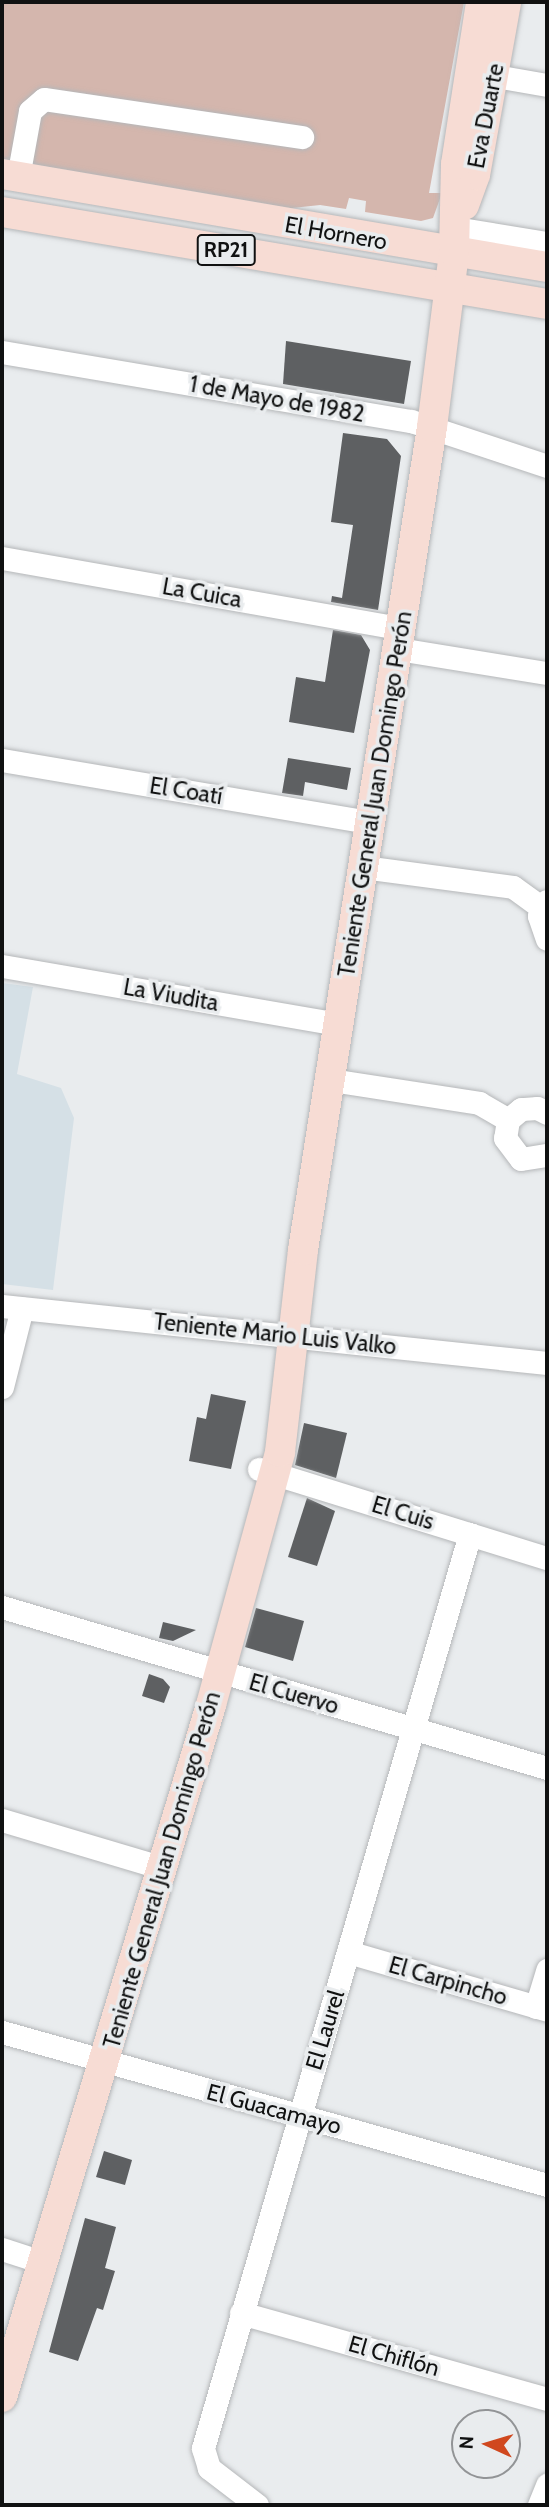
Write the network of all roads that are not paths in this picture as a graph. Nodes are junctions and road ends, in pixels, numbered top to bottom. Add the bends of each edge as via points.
1 (481, 2) edge
2 (506, 2) edge
3 (482, 74) junction
4 (547, 85) edge
5 (302, 137) dead end
6 (10, 176) edge
7 (2, 212) edge
8 (455, 240) junction
9 (547, 243) edge
10 (547, 267) edge
11 (450, 288) junction
12 (547, 304) edge
13 (2, 352) edge
14 (432, 427) junction
15 (547, 466) edge
16 (2, 558) edge
17 (400, 639) junction
18 (547, 673) edge
19 (2, 760) edge
20 (370, 822) junction
21 (363, 867) junction
22 (545, 904) edge
23 (547, 939) edge
24 (2, 966) edge
25 (339, 1024) junction
26 (331, 1080) junction
27 (547, 1113) edge
28 (508, 1120) junction
29 (547, 1155) edge
30 (12, 1307) edge
31 (292, 1336) junction
32 (547, 1363) edge
33 (2, 1387) edge
34 (267, 1471) junction
35 (470, 1534) junction
36 (547, 1558) edge
37 (2, 1606) edge
38 (212, 1671) junction
39 (415, 1727) junction
40 (547, 1768) edge
41 (2, 1820) edge
42 (145, 1864) junction
43 (348, 1952) junction
44 (547, 1970) edge
45 (542, 2008) edge
46 (2, 2032) edge
47 (97, 2061) junction
48 (299, 2115) junction
49 (547, 2185) edge
50 (14, 2253) edge
51 (241, 2313) junction
52 (2, 2345) edge
53 (2, 2397) edge
54 (547, 2399) edge
55 (547, 2485) edge
56 (257, 2505) edge
57 (539, 2505) edge

1 - 3 main road, Eva Duarte
2 - 3 main road, Eva Duarte
3 - 4 street
3 - 8 main road, Eva Duarte via 456,164
5 - 6 street via 44,99 30,111
6 - 8 main road, El Hornero / RP21
7 - 11 main road, El Hornero / RP21
8 - 9 street, El Hornero
8 - 10 main road, El Hornero / RP21
8 - 11 main road, Teniente General Juan Domingo Perón
11 - 12 main road, El Hornero / RP21
11 - 14 main road, Teniente General Juan Domingo Perón
13 - 14 street, 1 de Mayo de 1982
14 - 15 street, 1 de Mayo de 1982
14 - 17 main road, Teniente General Juan Domingo Perón
16 - 17 street, La Cuica
17 - 18 street, La Cuica
17 - 20 main road, Teniente General Juan Domingo Perón
19 - 20 street, El Coatí
20 - 21 main road, Teniente General Juan Domingo Perón
21 - 22 street via 513,887
21 - 25 main road, Teniente General Juan Domingo Perón
22 - 23 street via 539,924
24 - 25 street, La Viudita
25 - 26 main road, Teniente General Juan Domingo Perón
26 - 28 street via 479,1103
26 - 31 main road, Teniente General Juan Domingo Perón
27 - 28 street via 529,1107
28 - 29 street via 505,1138 513,1154 530,1161
30 - 31 street, Teniente Mario Luis Valko
30 - 33 street
31 - 32 street, Teniente Mario Luis Valko
31 - 34 main road, Teniente General Juan Domingo Perón via 291,1373
34 - 35 street, El Cuis
34 - 38 main road, Teniente General Juan Domingo Perón
35 - 36 street, El Cuis
35 - 39 street, El Laurel
37 - 38 street, El Cuervo
38 - 39 street, El Cuervo
38 - 42 main road, Teniente General Juan Domingo Perón
38 - 47 main road, Teniente General Juan Domingo Perón
39 - 40 street, El Cuervo
39 - 43 street, El Laurel
41 - 42 street
42 - 47 main road, Teniente General Juan Domingo Perón
43 - 45 street, El Carpincho
43 - 48 street, El Laurel
44 - 45 street
46 - 47 street, El Guacamayo
47 - 48 street, El Guacamayo
47 - 50 main road, Teniente General Juan Domingo Perón
47 - 53 main road, Teniente General Juan Domingo Perón
48 - 49 street, El Guacamayo
48 - 51 street, El Laurel
50 - 52 main road, Teniente General Juan Domingo Perón
51 - 54 street, El Chiflón
51 - 56 street, El Laurel via 203,2448 209,2468
55 - 57 street

